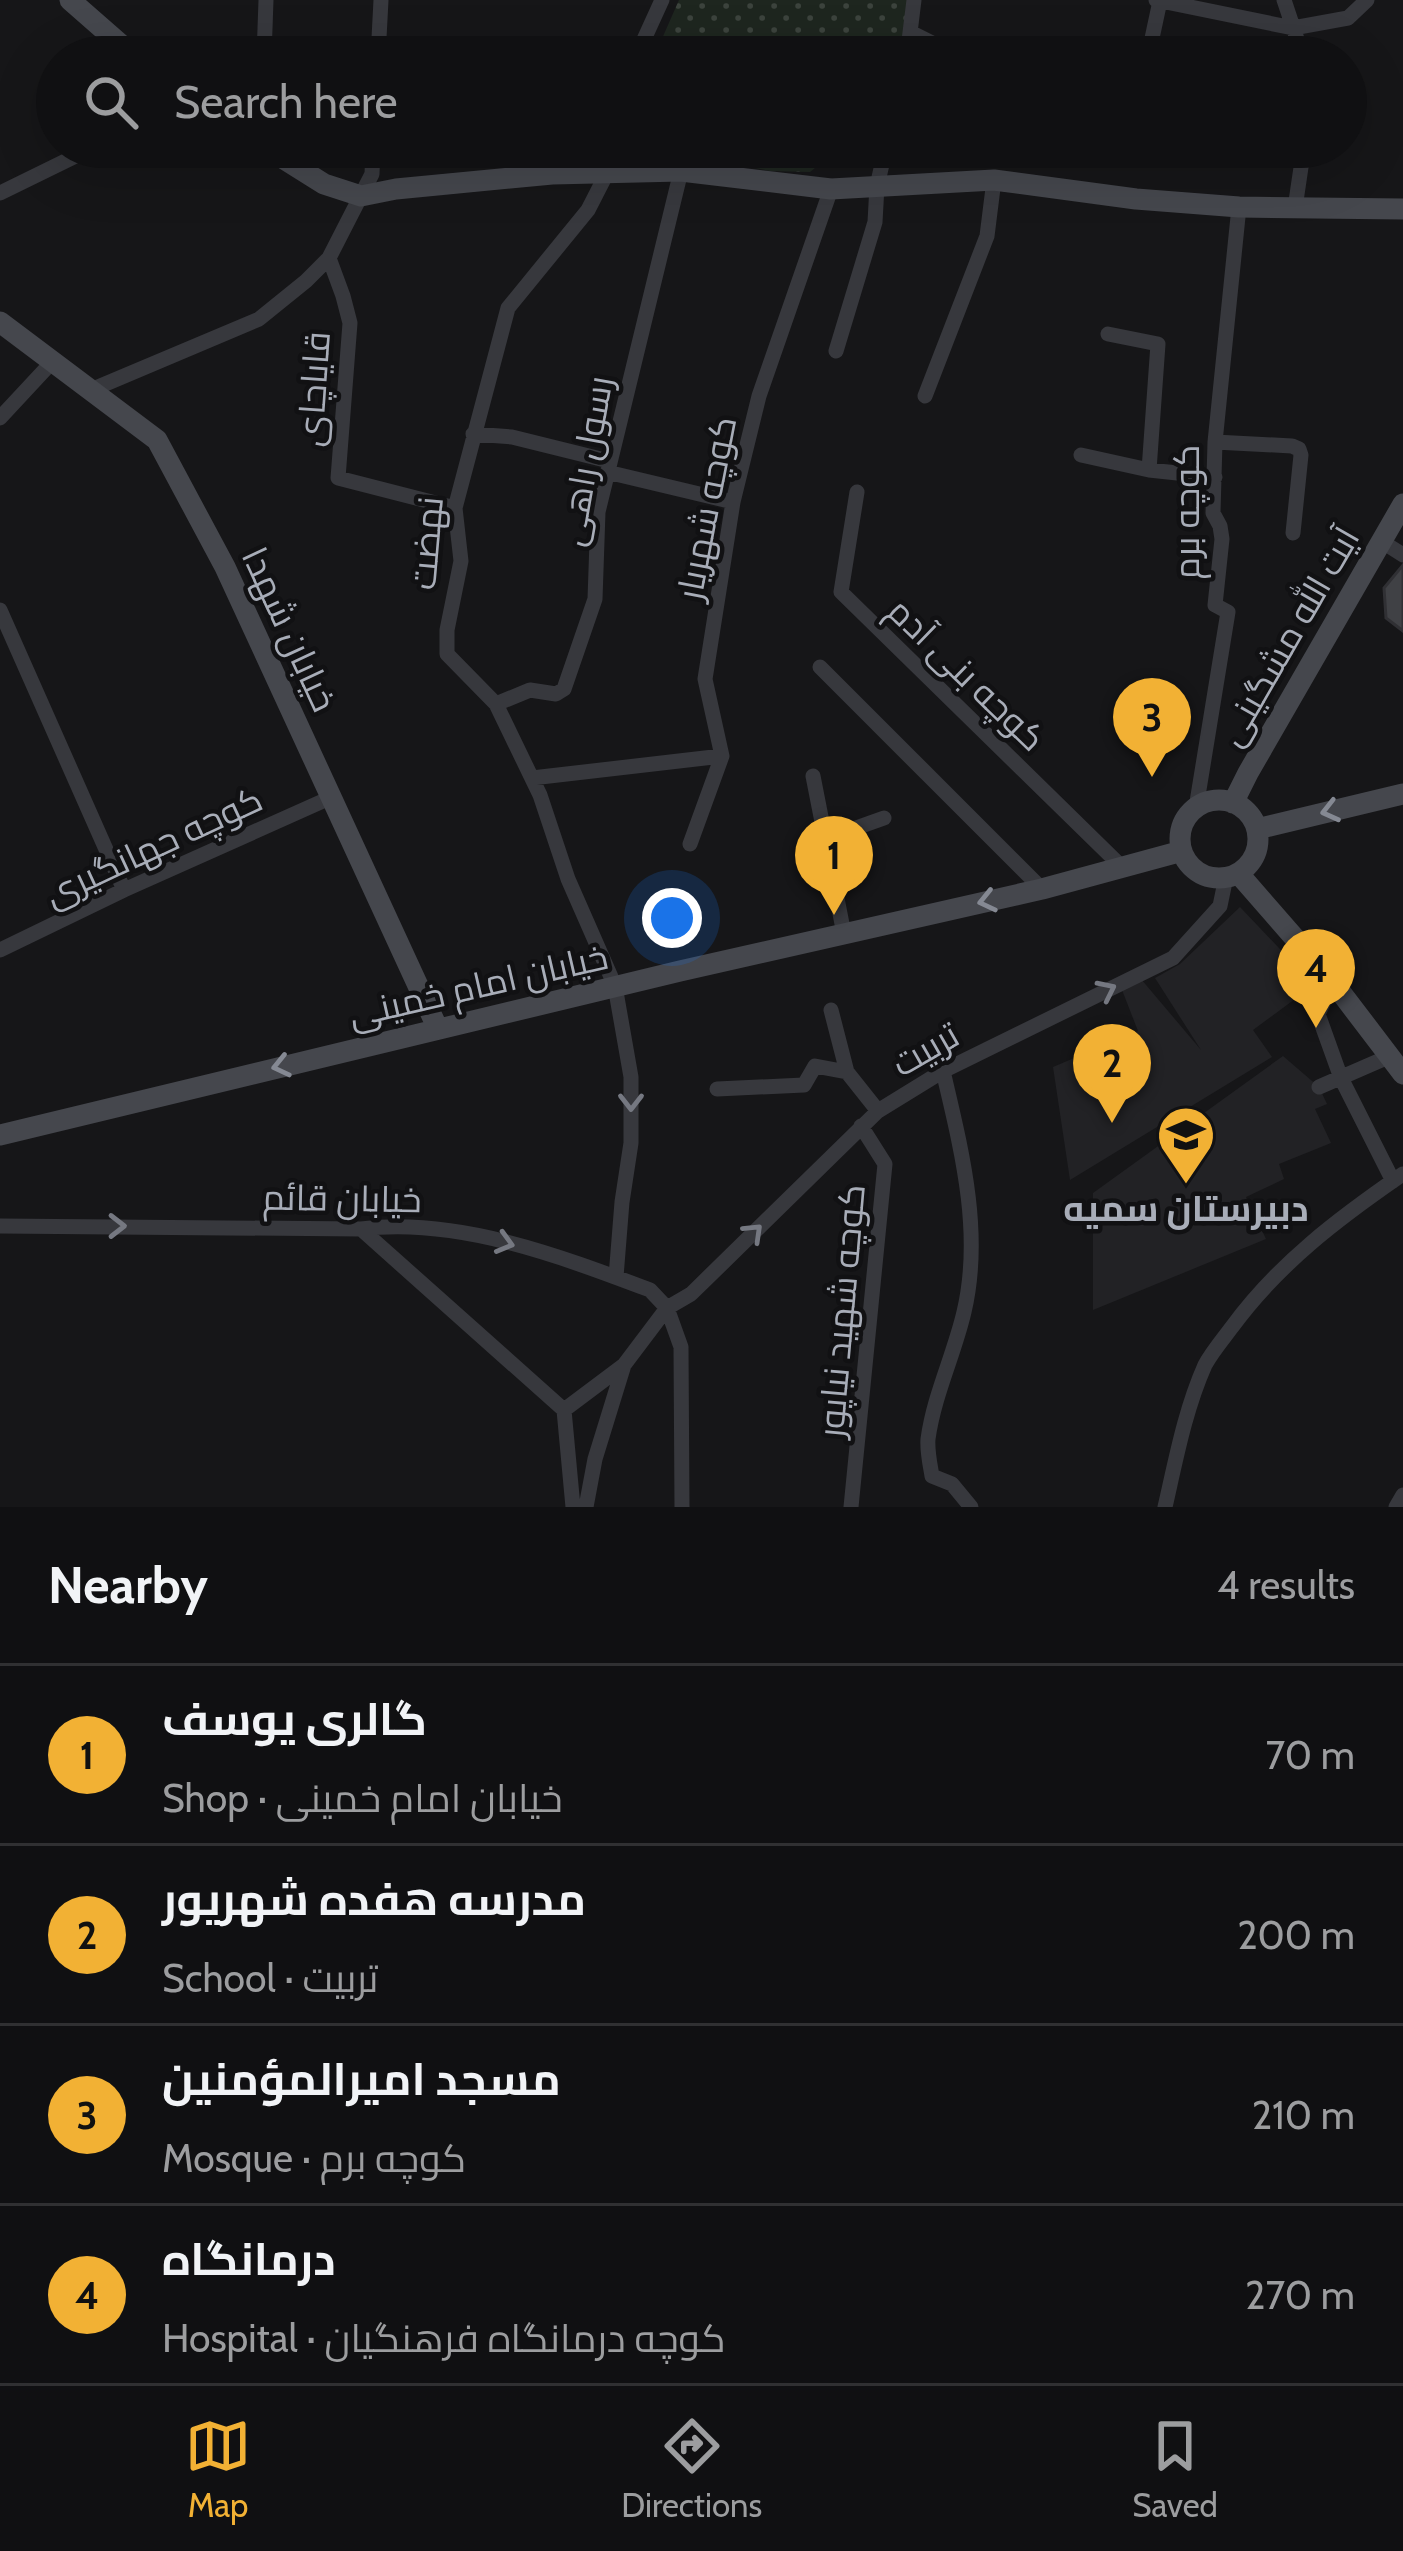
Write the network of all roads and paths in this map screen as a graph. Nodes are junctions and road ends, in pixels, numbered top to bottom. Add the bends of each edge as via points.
1 (70, 0) edge
2 (266, 0) edge
3 (381, 0) edge
4 (662, 0) edge
5 (914, 0) edge
6 (1158, 0) edge
7 (1284, 0) edge
8 (1366, 0) edge
9 (89, 7) edge
10 (1293, 28) junction
11 (910, 32) junction
12 (116, 36) edge
13 (265, 36) edge
14 (378, 36) edge
15 (646, 36) edge
16 (910, 36) edge
17 (918, 36) edge
18 (1152, 36) edge
19 (1296, 36) edge
20 (51, 168) edge
21 (298, 168) edge
22 (372, 168) edge
23 (881, 168) edge
24 (1301, 168) edge
25 (608, 171) junction
26 (681, 171) junction
27 (994, 180) junction
28 (877, 186) junction
29 (831, 189) junction
30 (0, 193) edge
31 (361, 196) junction
32 (1239, 207) junction
33 (1295, 208) junction
34 (1403, 209) edge
35 (329, 258) junction
36 (0, 322) edge
37 (1108, 334) dead end
38 (836, 350) dead end
39 (53, 361) junction
40 (92, 390) junction
41 (925, 396) dead end
42 (0, 418) edge
43 (473, 434) junction
44 (1215, 442) junction
45 (1082, 455) dead end
46 (608, 466) junction
47 (1148, 470) junction
48 (1215, 477) junction
49 (856, 492) dead end
50 (733, 502) junction
51 (1403, 504) edge
52 (455, 508) junction
53 (1293, 533) dead end
54 (1382, 541) junction
55 (1403, 555) edge
56 (0, 610) edge
57 (820, 667) dead end
58 (496, 704) junction
59 (722, 756) junction
60 (813, 776) dead end
61 (532, 778) junction
62 (1403, 794) edge
63 (332, 797) junction
64 (1233, 803) junction
65 (1196, 808) junction
66 (884, 818) dead end
67 (1257, 829) junction
68 (825, 838) junction
69 (690, 844) dead end
70 (1182, 851) junction
71 (1123, 868) junction
72 (1232, 875) junction
73 (1042, 889) junction
74 (124, 890) junction
75 (844, 934) junction
76 (0, 950) edge
77 (1333, 982) junction
78 (615, 986) junction
79 (831, 1010) dead end
80 (438, 1029) junction
81 (1396, 1066) edge
82 (943, 1071) junction
83 (847, 1072) junction
84 (1341, 1078) junction
85 (1319, 1087) dead end
86 (717, 1089) dead end
87 (878, 1111) junction
88 (862, 1126) junction
89 (0, 1136) edge
90 (1398, 1178) edge
91 (0, 1226) edge
92 (361, 1229) junction
93 (616, 1277) junction
94 (667, 1308) junction
95 (624, 1365) junction
96 (564, 1410) junction
97 (1403, 1496) edge
98 (573, 1507) edge
99 (586, 1507) edge
100 (682, 1507) edge
101 (851, 1507) edge
102 (971, 1507) edge
103 (1165, 1507) edge
104 (1396, 1507) edge

1 - 9 street
2 - 13 street
3 - 14 street
4 - 15 street
5 - 11 street
6 - 10 street
6 - 18 street
7 - 10 street
8 - 10 street via 1348,18
9 - 12 street
10 - 19 street
11 - 16 street
11 - 17 street
20 - 30 street
21 - 31 street
22 - 31 street
23 - 28 street
24 - 33 street
25 - 26 street
25 - 31 street
25 - 43 street, نهضت via 588,210 508,308
26 - 29 street
26 - 46 street, رسول راهی
27 - 28 street
27 - 32 street
27 - 41 street via 987,236
28 - 29 street
28 - 38 street via 875,222
29 - 50 street, کوچه شهریار via 759,396
31 - 35 street
32 - 33 street
32 - 44 street, کوچه برم
33 - 34 street
35 - 40 street via 260,319
35 - 52 street, قایاچای via 350,323 338,478
36 - 39 street, خیابان شهدا
37 - 47 street via 1159,344
39 - 40 street, خیابان شهدا
39 - 42 street
40 - 63 street, خیابان شهدا via 157,440
43 - 46 street via 512,437
43 - 52 street, نهضت
44 - 48 street, کوچه برم
44 - 53 street via 1299,449
45 - 47 street
46 - 50 street
46 - 58 street, رسول راهی via 595,599 564,689 530,690
47 - 48 street
48 - 65 street, کوچه برم via 1213,513 1222,538 1215,605 1228,612
49 - 71 street, کوچه بنی آدم via 841,592
50 - 59 street, کوچه شهریار via 705,679
51 - 54 street, آیت الله مشگینی
52 - 58 street, نهضت via 461,561 447,654
54 - 55 street
54 - 64 street, آیت الله مشگینی
56 - 74 street
57 - 73 street
58 - 61 street, نهضت
59 - 61 street
59 - 69 street
60 - 68 street
61 - 78 street, نهضت
62 -> 67 street
63 - 74 street, کوچه جهانگیری
63 - 80 street, خیابان شهدا
64 - 65 street via 1209,800
64 - 67 street
65 - 70 street via 1182,825
66 - 68 street
67 - 72 street via 1254,856
68 - 75 street
70 - 71 street, خیابان امام خمینی
70 - 72 street via 1198,872
71 - 73 street, خیابان امام خمینی
72 - 77 street
82 -> 72 street, تربیت via 1173,958 1220,906
73 -> 75 street, خیابان امام خمینی
74 - 76 street, کوچه جهانگیری
75 - 78 street, خیابان امام خمینی
77 - 81 street
77 - 84 street via 1318,1014
78 - 80 street, خیابان امام خمینی
78 -> 93 street, نهضت via 632,1099
79 - 83 street
80 -> 89 street, خیابان امام خمینی
81 - 84 street
82 - 87 street, تربیت
82 - 102 street via 965,1169 971,1256 965,1310 928,1443 932,1476 952,1484
83 - 86 street via 815,1066 804,1084
83 - 87 street
84 - 85 street
84 - 90 street
87 - 88 street, تربیت
94 -> 88 street, تربیت via 691,1294
88 - 101 street, کوچه شهید نیاپور via 885,1164
90 - 103 street via 1297,1253 1207,1362
91 -> 92 street, خیابان قائم
92 -> 93 street, خیابان قائم via 465,1232
92 - 96 street
93 - 94 street, خیابان قائم via 650,1290
94 - 95 street, تربیت
94 - 100 street via 681,1347
95 - 96 street
95 - 99 street
96 - 98 street
97 - 104 street

